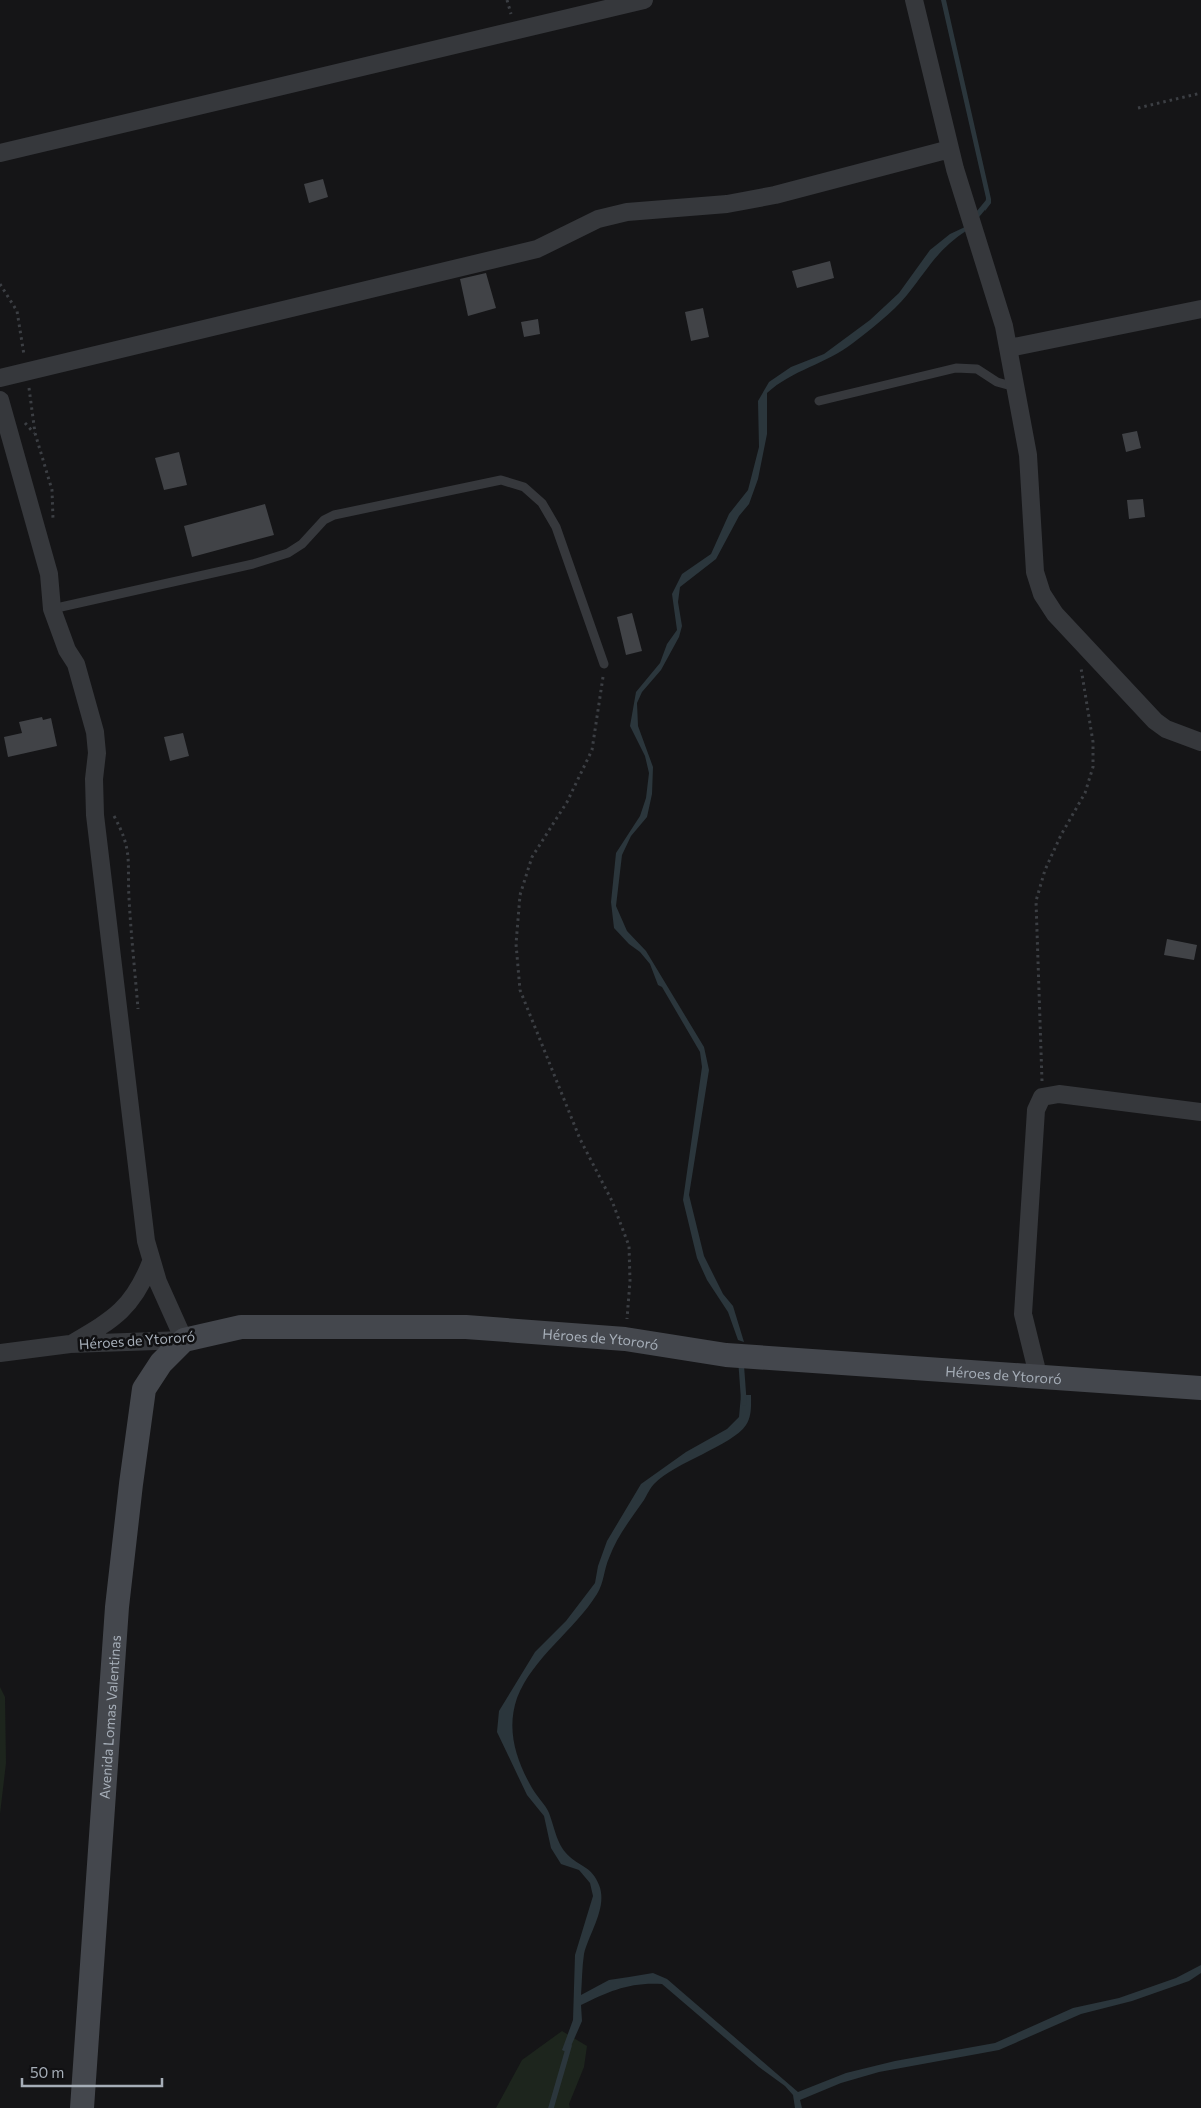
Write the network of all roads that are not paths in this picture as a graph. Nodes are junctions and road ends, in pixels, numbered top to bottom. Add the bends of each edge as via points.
1 (644, 0) edge
2 (914, 0) edge
3 (950, 149) junction
4 (0, 153) edge
5 (1201, 309) edge
6 (1009, 348) junction
7 (0, 378) edge
8 (1016, 388) junction
9 (0, 400) edge
10 (819, 401) dead end
11 (52, 609) junction
12 (604, 664) road end
13 (1201, 742) edge
14 (1201, 1112) edge
15 (151, 1262) junction
16 (184, 1340) junction
17 (70, 1344) junction
18 (0, 1353) edge
19 (1038, 1375) junction
20 (1201, 1388) edge
21 (82, 2108) edge

1 - 4 street
2 - 3 street
3 - 6 street
3 - 7 street via 775,195 727,204 636,211 598,219 537,249
5 - 6 street
6 - 8 street
8 - 10 lane via 997,382 977,369 956,368
8 - 13 street via 1028,455 1035,572 1042,594 1076,638 1155,721 1166,729
9 - 11 street via 49,574
11 - 12 lane via 253,564 288,553 302,544 324,520 334,516 501,480 524,487 542,503 556,527
11 - 15 street via 67,650 76,664 96,742 95,815
14 - 19 street via 1059,1094 1042,1097 1036,1110 1023,1314
15 - 16 street
15 - 17 street via 134,1297 123,1310 111,1321
16 - 17 street, Héroes de Ytororó
16 - 19 main road, Héroes de Ytororó via 242,1327 466,1327 625,1339 726,1355
16 - 21 main road, Avenida Lomas Valentinas via 161,1363 144,1389 131,1484 117,1607
17 - 18 street, Héroes de Ytororó
19 - 20 main road, Héroes de Ytororó

